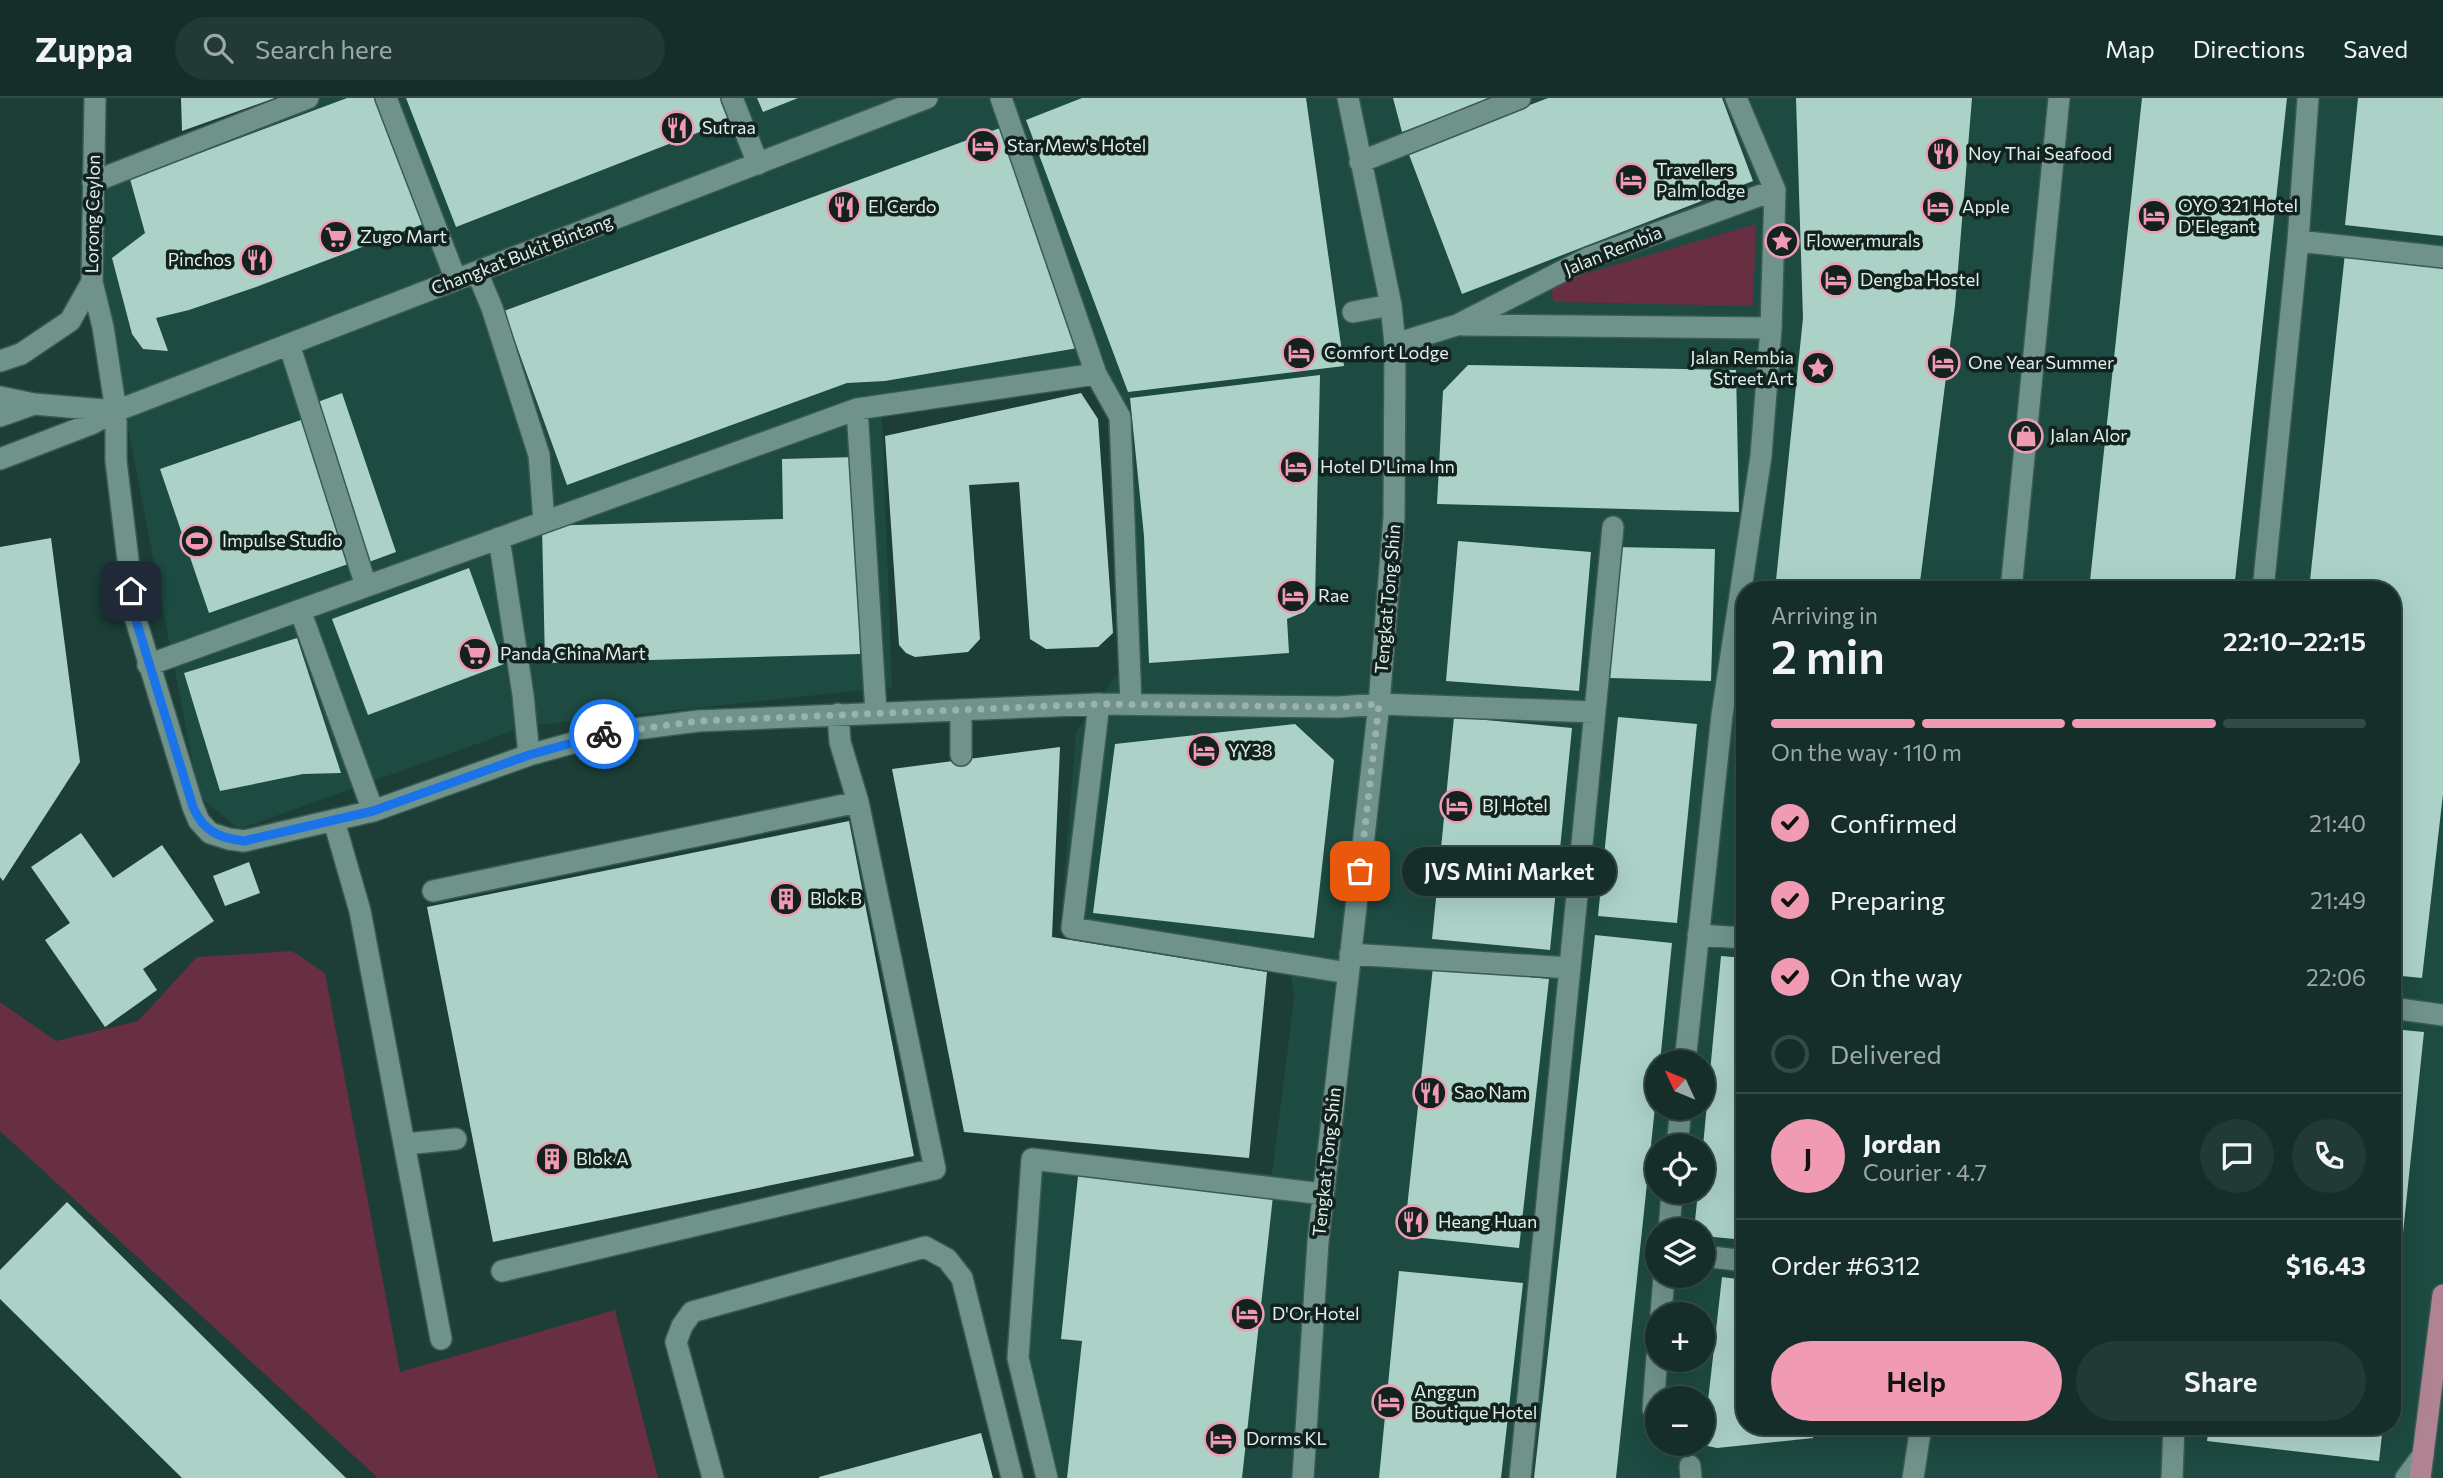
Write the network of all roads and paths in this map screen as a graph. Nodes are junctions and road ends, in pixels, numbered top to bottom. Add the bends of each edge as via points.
1 (95, 98) edge
2 (308, 98) edge
3 (386, 98) edge
4 (732, 98) edge
5 (927, 98) edge
6 (1001, 98) edge
7 (1348, 98) edge
8 (1521, 98) edge
9 (1736, 98) edge
10 (2059, 98) edge
11 (2308, 98) edge
12 (1360, 162) junction
13 (758, 164) junction
14 (93, 182) junction
15 (1775, 190) junction
16 (2298, 241) junction
17 (2443, 257) edge
18 (477, 272) junction
19 (456, 280) junction
20 (92, 282) junction
21 (1391, 305) junction
22 (1353, 312) dead end
23 (1457, 325) junction
24 (1771, 328) junction
25 (289, 344) junction
26 (1395, 344) junction
27 (0, 361) edge
28 (1097, 362) junction
29 (0, 397) edge
30 (34, 404) junction
31 (0, 409) edge
32 (857, 409) junction
33 (116, 411) junction
34 (0, 416) edge
35 (0, 459) edge
36 (544, 522) junction
37 (1613, 527) dead end
38 (499, 538) junction
39 (1742, 581) edge
40 (2012, 581) edge
41 (2264, 581) edge
42 (366, 586) junction
43 (300, 610) junction
44 (1736, 620) edge
45 (148, 665) junction
46 (1099, 704) junction
47 (1131, 704) junction
48 (1379, 704) junction
49 (961, 711) junction
50 (1595, 712) junction
51 (876, 713) junction
52 (838, 714) junction
53 (529, 755) junction
54 (961, 755) dead end
55 (858, 802) junction
56 (373, 811) junction
57 (334, 821) junction
58 (433, 891) dead end
59 (1698, 936) junction
60 (1736, 938) edge
61 (1349, 963) junction
62 (1570, 968) junction
63 (2401, 1009) edge
64 (2443, 1015) edge
65 (1686, 1050) edge
66 (456, 1139) dead end
67 (405, 1144) junction
68 (1323, 1194) junction
69 (1715, 1257) edge
70 (1736, 1260) edge
71 (502, 1271) dead end
72 (2443, 1295) edge
73 (441, 1339) dead end
74 (1920, 1435) edge
75 (2174, 1435) edge
76 (2423, 1455) junction
77 (713, 1478) edge
78 (1012, 1478) edge
79 (1047, 1478) edge
80 (1303, 1478) edge
81 (1520, 1478) edge
82 (1913, 1478) edge
83 (2172, 1478) edge
84 (2406, 1478) edge
85 (2420, 1478) edge

1 - 14 street, Lorong Ceylon
2 - 14 street
3 - 19 street
4 - 13 street
5 - 13 street, Changkat Bukit Bintang
6 - 28 street
7 - 12 street, Tengkat Tong Shin
8 - 12 street
9 - 15 street
10 - 40 street
11 - 16 street
12 - 21 street, Tengkat Tong Shin
13 - 18 street, Changkat Bukit Bintang
14 - 20 street, Lorong Ceylon
15 - 23 street, Jalan Rembia via 1588,258
15 - 24 street
16 - 17 street
16 - 41 street
18 - 19 street, Changkat Bukit Bintang
18 - 36 street via 539,455
19 - 25 street, Changkat Bukit Bintang
20 - 27 street via 70,321 21,354
20 - 33 street, Lorong Ceylon
21 - 22 street
21 - 26 street, Tengkat Tong Shin
23 - 24 street, Jalan Rembia
23 - 26 street, Jalan Rembia
24 - 39 street via 1760,456
25 - 33 street, Changkat Bukit Bintang
25 - 42 street
26 - 48 street, Tengkat Tong Shin via 1394,517
28 - 32 street
28 - 47 street via 1120,416
29 - 30 street
30 - 31 street
30 - 33 street
30 - 34 street
32 - 36 street
32 - 51 street
33 - 35 street, Changkat Bukit Bintang
33 - 45 street, Lorong Ceylon via 116,461 135,617
36 - 38 street
37 - 50 street
38 - 42 street
38 - 53 street
42 - 43 street
43 - 45 street
43 - 56 street
44 - 59 street
45 - 57 street, Lorong Ceylon via 193,807 210,833 244,841
46 - 47 street, Lorong Ceylon
46 - 49 street, Lorong Ceylon
46 - 61 street via 1072,928
47 - 48 street, Lorong Ceylon
48 - 50 street, Lorong Ceylon
48 - 61 street, Tengkat Tong Shin
49 - 51 street, Lorong Ceylon
49 - 54 street
50 - 62 street
51 - 52 street, Lorong Ceylon
52 - 53 street, Lorong Ceylon via 612,732
52 - 55 street via 840,742
53 - 56 street, Lorong Ceylon
55 - 58 street
55 - 71 street via 934,1169 646,1230
56 - 57 street, Lorong Ceylon
57 - 67 street via 360,911
59 - 60 street
59 - 65 street
61 - 62 street
61 - 68 street, Tengkat Tong Shin
62 - 81 street
63 - 64 street
66 - 67 street
67 - 73 street
68 - 79 street via 1032,1159 1018,1357
68 - 80 street, Tengkat Tong Shin
69 - 70 street
72 - 76 main road
74 - 82 street
75 - 83 street
76 - 84 street
76 - 85 main road
77 - 78 street via 676,1342 692,1312 925,1247 947,1259 962,1278

